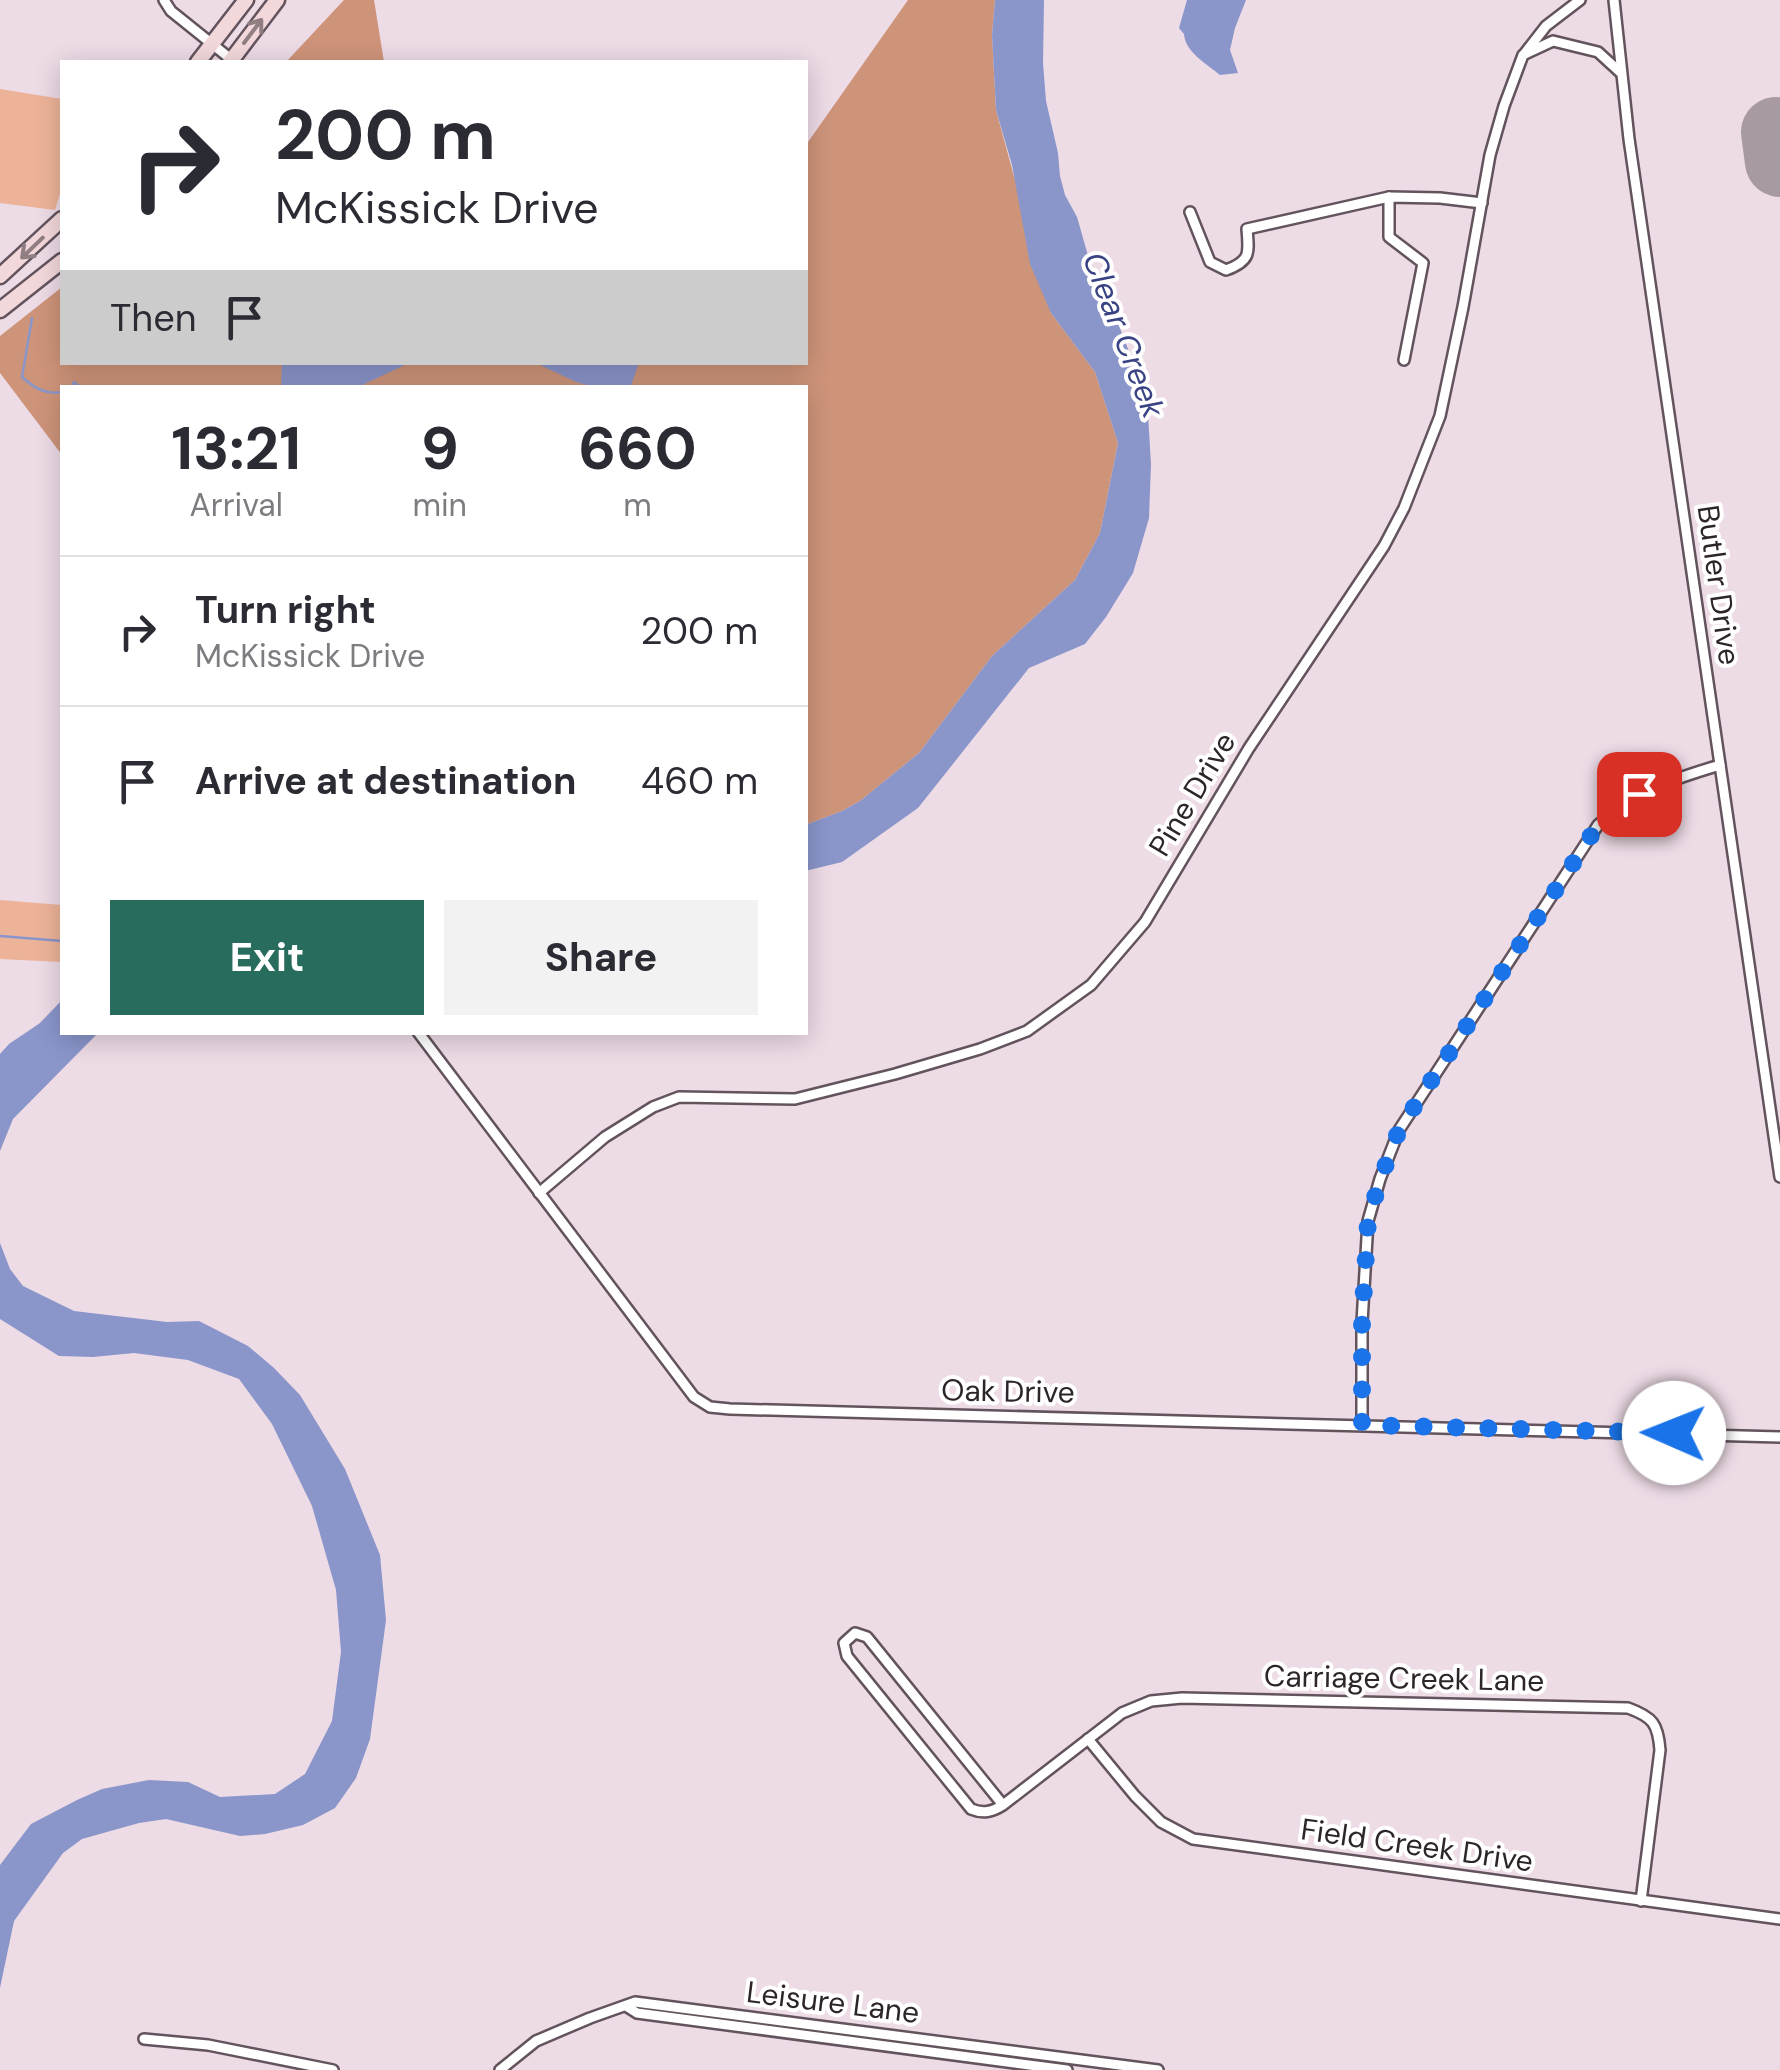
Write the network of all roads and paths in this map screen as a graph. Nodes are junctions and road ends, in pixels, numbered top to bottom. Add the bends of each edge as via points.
1 (164, 0) edge
2 (246, 0) edge
3 (277, 0) edge
4 (1580, 0) edge
5 (1614, 0) edge
6 (213, 44) junction
7 (1523, 56) junction
8 (200, 60) edge
9 (230, 60) edge
10 (232, 60) edge
11 (1622, 73) junction
12 (1389, 197) junction
13 (1482, 203) junction
14 (1190, 212) dead end
15 (60, 221) edge
16 (60, 262) edge
17 (0, 276) edge
18 (0, 310) edge
19 (1404, 360) dead end
20 (1720, 764) junction
21 (420, 1035) edge
22 (1780, 1177) edge
23 (539, 1192) junction
24 (1362, 1425) junction
25 (1780, 1437) edge
26 (1088, 1739) junction
27 (1002, 1805) junction
28 (1641, 1901) junction
29 (1780, 1919) edge
30 (144, 2039) dead end
31 (1033, 2060) junction
32 (333, 2070) edge
33 (500, 2070) edge
34 (1066, 2070) edge
35 (1158, 2070) edge

1 - 6 street
2 - 6 main road
10 -> 3 main road
4 - 7 street, Pine Drive via 1546,26
5 - 11 street, Butler Drive
6 - 8 main road
6 - 9 street
7 - 11 street via 1553,42 1598,52
7 - 13 street, Pine Drive via 1490,155
11 - 20 street, Butler Drive
12 - 13 street
12 - 14 street via 1246,229 1248,252 1226,270 1210,262
12 - 19 street via 1389,236 1423,263
13 - 23 street, Pine Drive via 1440,416 1404,508 1145,922 1090,985 1027,1031 895,1074 795,1099 678,1096 605,1137
15 -> 17 main road
16 - 18 main road
20 - 22 street, Butler Drive
20 - 24 street via 1639,794 1598,825 1399,1130 1368,1221
21 - 23 street, Oak Drive
23 - 24 street, Oak Drive via 694,1397 710,1406
24 - 25 street, Oak Drive
26 - 27 street, Carriage Creek Lane
26 - 28 street, Field Creek Drive via 1160,1822 1192,1839
26 - 28 street, Carriage Creek Lane via 1137,1705 1182,1698 1628,1708 1648,1715 1659,1734
27 - 27 street via 867,1637 846,1640 847,1656 971,1809
28 - 29 street, Field Creek Drive
30 - 32 street
31 - 33 street, Leisure Lane via 637,2014 626,2006 536,2041
31 - 34 street, Leisure Lane
31 - 35 street, Leisure Lane

